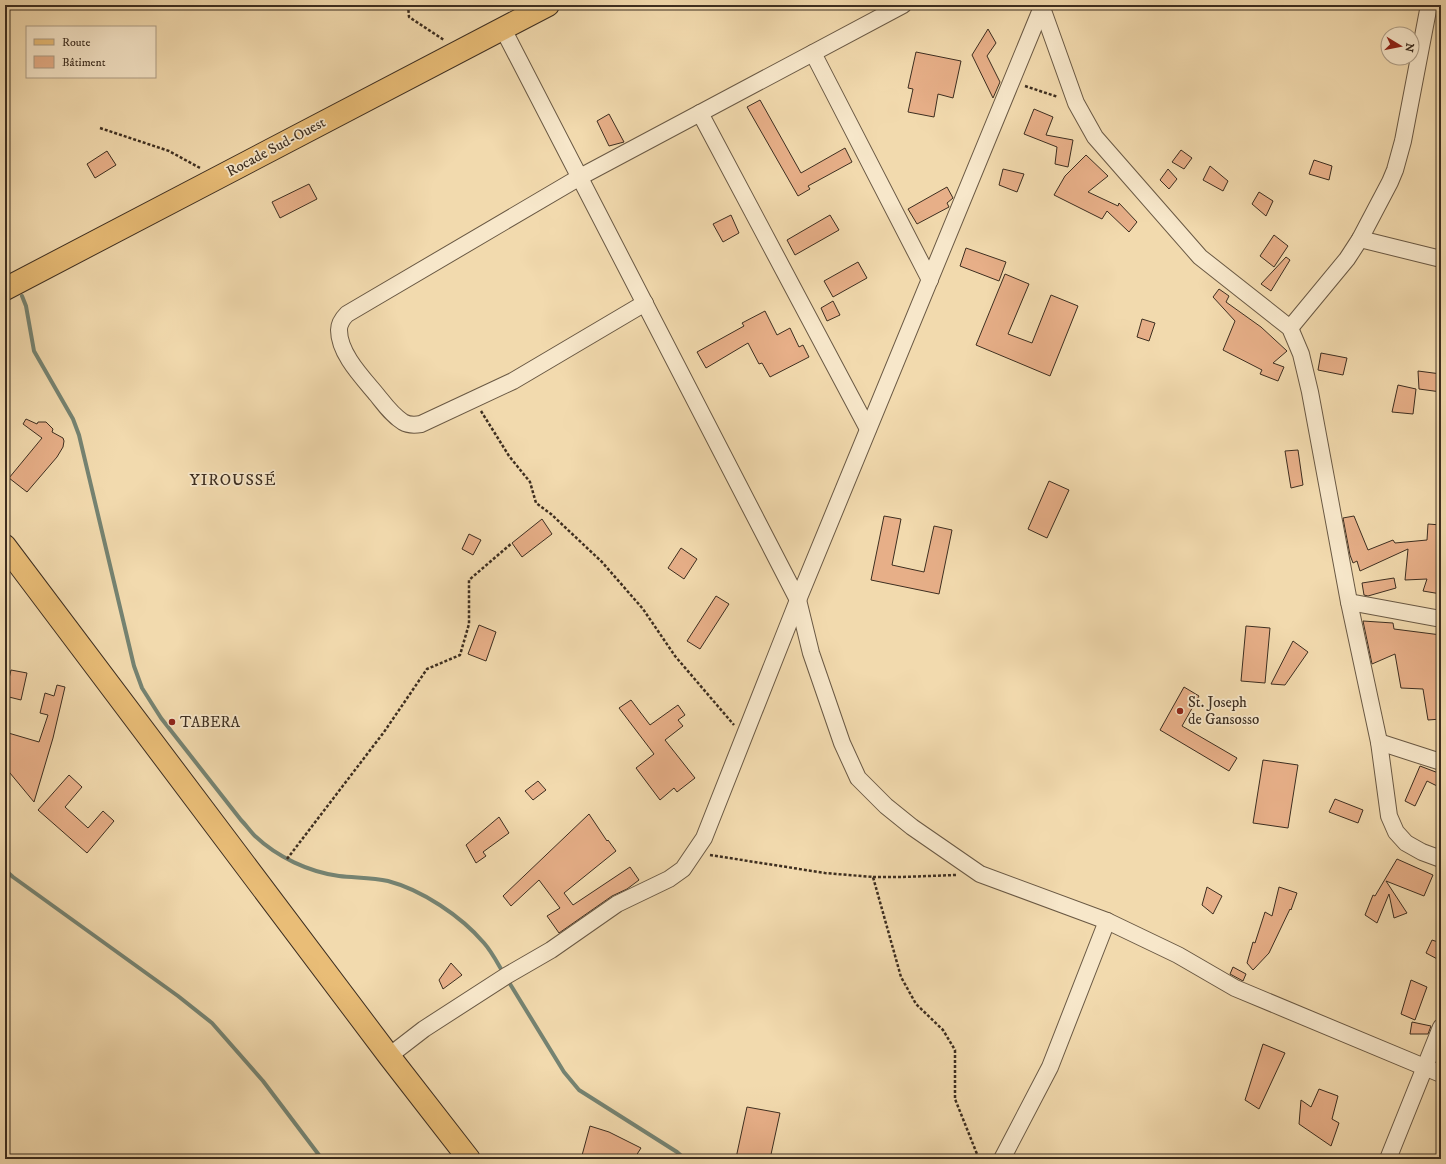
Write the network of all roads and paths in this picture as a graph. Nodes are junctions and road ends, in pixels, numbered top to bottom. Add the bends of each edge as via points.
1 (408, 5) edge
2 (548, 5) edge
3 (903, 5) edge
4 (1429, 5) edge
5 (1042, 6) edge
6 (504, 29) junction
7 (460, 51) junction
8 (813, 53) junction
9 (1012, 81) junction
10 (1076, 103) junction
11 (700, 112) junction
12 (100, 128) dead end
13 (206, 171) dead end
14 (580, 176) junction
15 (1360, 239) junction
16 (1441, 259) edge
17 (930, 280) junction
18 (5, 289) edge
19 (645, 303) junction
20 (1290, 328) junction
21 (474, 399) junction
22 (868, 429) junction
23 (512, 543) dead end
24 (5, 546) edge
25 (798, 600) junction
26 (1349, 602) junction
27 (1441, 619) edge
28 (744, 736) junction
29 (1379, 742) junction
30 (1441, 762) edge
31 (695, 853) junction
32 (287, 859) dead end
33 (1441, 859) edge
34 (980, 874) junction
35 (873, 877) junction
36 (1107, 921) junction
37 (1441, 1027) edge
38 (389, 1056) junction
39 (1425, 1068) junction
40 (1441, 1074) edge
41 (469, 1159) edge
42 (979, 1159) edge
43 (1002, 1159) edge
44 (1388, 1159) edge

1 - 7 path via 409,17
2 - 6 main road, Rocade Sud-Ouest
3 - 8 street
4 - 15 street via 1404,141 1390,182
5 - 9 street
5 - 10 street
6 - 7 main road, Rocade Sud-Ouest
6 - 14 street
7 - 18 main road, Rocade Sud-Ouest
8 - 11 street
8 - 17 street
9 - 10 path
9 - 17 street
10 - 20 street via 1095,137 1200,256
11 - 14 street
11 - 22 street
12 - 13 path via 169,151
14 - 19 street
14 - 21 street via 347,314 341,321 340,338 354,367 394,415 404,423 421,424
15 - 16 street
15 - 20 street via 1347,259
17 - 22 street
19 - 21 street via 513,381
19 - 25 street
20 - 26 street via 1301,354 1308,384
21 - 28 path via 509,456 530,482 536,503 552,514 602,562 643,609 675,656
22 - 25 street
23 - 32 path via 469,580 469,624 460,655 427,669 384,732
24 - 38 main road
25 - 28 street
25 - 34 street via 811,653 842,743 858,778 912,827
26 - 27 street
26 - 29 street
28 - 31 street via 711,824
29 - 30 street
29 - 33 street via 1389,816 1396,832 1406,843
31 - 35 path via 825,873
31 - 38 street via 683,869 669,879 617,904 551,950 424,1029
34 - 35 path
34 - 36 street
35 - 42 path via 901,977 916,1004 942,1030 955,1050 955,1098
36 - 39 street via 1178,955 1235,988
36 - 43 street via 1050,1067
37 - 39 street
38 - 41 main road
39 - 40 street
39 - 44 street

